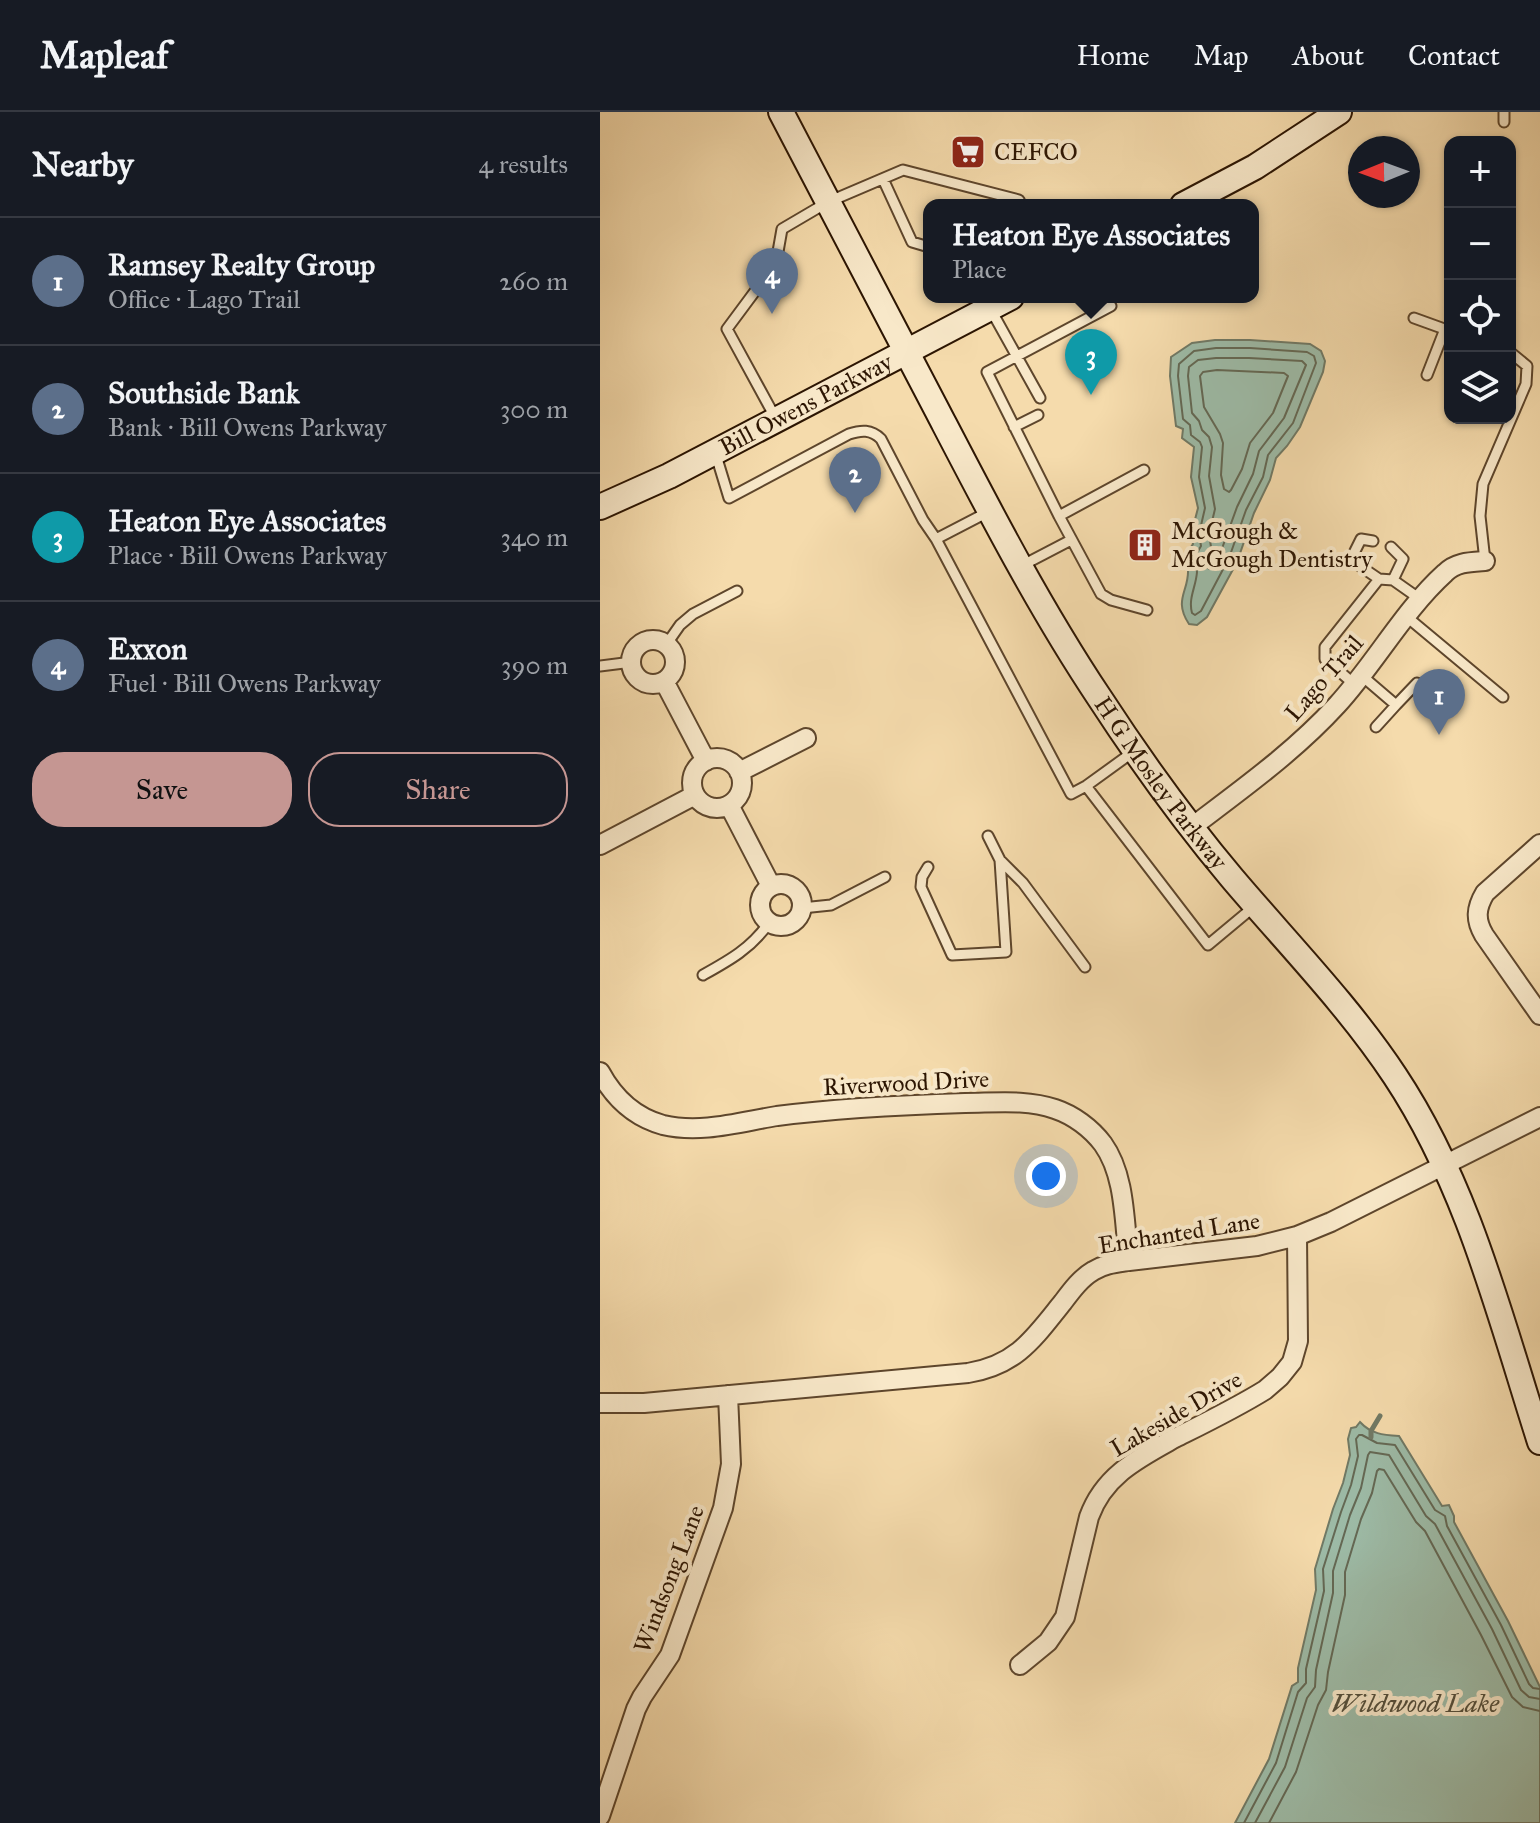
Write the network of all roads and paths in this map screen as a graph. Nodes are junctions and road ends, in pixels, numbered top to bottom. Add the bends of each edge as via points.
1 (781, 112) edge
2 (1339, 112) edge
3 (883, 179) junction
4 (978, 189) junction
5 (975, 199) edge
6 (1015, 199) edge
7 (1194, 199) edge
8 (828, 202) junction
9 (923, 245) edge
10 (1000, 303) edge
11 (1111, 306) dead end
12 (1414, 318) dead end
13 (1444, 329) edge
14 (1444, 337) edge
15 (907, 352) junction
16 (1016, 356) junction
17 (1516, 357) edge
18 (1427, 375) dead end
19 (1040, 398) dead end
20 (1516, 407) edge
21 (1038, 415) dead end
22 (777, 420) junction
23 (1509, 424) edge
24 (1014, 427) junction
25 (715, 452) junction
26 (1144, 470) dead end
27 (600, 507) edge
28 (990, 511) junction
29 (1059, 516) junction
30 (936, 539) junction
31 (1071, 540) junction
32 (1373, 541) dead end
33 (1391, 547) dead end
34 (1485, 561) joint
35 (1020, 566) junction
36 (1379, 579) junction
37 (1393, 580) junction
38 (737, 591) dead end
39 (1421, 599) junction
40 (1147, 610) dead end
41 (1407, 617) junction
42 (666, 645) junction
43 (632, 662) junction
44 (600, 666) edge
45 (1357, 680) junction
46 (664, 681) junction
47 (1417, 683) dead end
48 (1503, 697) dead end
49 (1396, 705) junction
50 (1376, 727) dead end
51 (806, 738) dead end
52 (1135, 751) junction
53 (706, 761) junction
54 (739, 772) junction
55 (1086, 786) junction
56 (695, 795) junction
57 (729, 805) junction
58 (1192, 827) junction
59 (988, 836) dead end
60 (1540, 844) edge
61 (600, 845) edge
62 (1000, 860) junction
63 (928, 867) dead end
64 (885, 877) dead end
65 (771, 886) junction
66 (1256, 905) junction
67 (802, 908) junction
68 (769, 923) junction
69 (1085, 967) dead end
70 (703, 975) dead end
71 (1540, 1015) edge
72 (600, 1072) edge
73 (1540, 1117) edge
74 (1443, 1164) junction
75 (1297, 1236) junction
76 (1129, 1261) junction
77 (728, 1395) junction
78 (600, 1403) edge
79 (1540, 1442) edge
80 (1020, 1665) dead end
81 (600, 1816) edge

1 - 8 main road, H G Mosley Parkway
2 - 7 main road
3 - 4 lane via 903,170 950,188
3 - 8 lane
3 - 9 lane via 912,242
4 - 5 lane
4 - 6 lane
8 - 15 main road, H G Mosley Parkway
8 - 22 lane via 782,229 776,263 727,329
10 - 15 main road, Bill Owens Parkway
10 - 16 lane
11 - 16 lane
12 - 13 lane
14 - 18 lane
15 - 22 main road, Bill Owens Parkway
15 - 28 main road, H G Mosley Parkway
16 - 19 lane
16 - 24 lane via 987,372
17 - 20 lane via 1527,366
21 - 24 lane
22 - 25 main road, Bill Owens Parkway
23 - 34 lane via 1483,484
24 - 29 lane
25 - 27 main road, Bill Owens Parkway
25 - 30 lane via 729,498 849,434 871,432 881,439
26 - 29 lane
28 - 30 lane
28 - 35 main road, H G Mosley Parkway
29 - 31 lane
30 - 55 lane via 1071,794
31 - 35 lane
31 - 40 lane via 1101,594
32 - 36 lane via 1361,539 1354,553 1360,566
33 - 37 lane via 1403,559
34 - 39 street, Lago Trail via 1452,568
35 - 52 main road, H G Mosley Parkway
36 - 37 lane
36 - 45 lane via 1325,647 1325,659
37 - 39 lane
38 - 42 lane via 693,614
39 - 41 street, Lago Trail
41 - 45 street, Lago Trail
41 - 48 lane
42 - 43 street via 646,642
42 - 46 street via 675,664
43 - 44 lane
43 - 46 street via 643,682
45 - 49 lane
45 - 58 street, Lago Trail via 1278,761
46 - 53 street
47 - 49 lane
49 - 50 lane
51 - 54 street
52 - 55 lane
52 - 58 main road, H G Mosley Parkway
53 - 54 street via 728,761
53 - 56 street via 692,779
54 - 57 street via 742,787
55 - 66 lane via 1208,945
56 - 57 street via 706,806
56 - 61 street
57 - 65 street
58 - 66 main road, H G Mosley Parkway
59 - 62 lane
60 - 71 street via 1488,890 1477,921
62 - 63 lane via 1006,952 952,955 921,887
62 - 69 lane
64 - 67 lane via 831,905
65 - 67 street via 784,884 796,890
65 - 68 street via 760,901
66 - 74 main road, H G Mosley Parkway via 1378,1051
67 - 68 street via 787,926
68 - 70 lane via 743,952
72 - 76 street, Riverwood Drive via 632,1111 682,1128 911,1105 1024,1102 1054,1108 1087,1127 1109,1154 1121,1191
73 - 74 street, Enchanted Lane
74 - 75 street, Enchanted Lane
74 - 79 main road, H G Mosley Parkway via 1469,1221
75 - 76 street, Enchanted Lane via 1257,1246
75 - 80 street, Lakeside Drive via 1298,1330 1292,1362 1265,1390 1134,1460 1107,1485 1089,1517 1065,1617 1048,1642
76 - 77 street, Enchanted Lane via 1088,1275 1025,1348 986,1369
77 - 78 street, Enchanted Lane
77 - 81 street, Windsong Lane via 731,1464 723,1508 670,1655 636,1709

